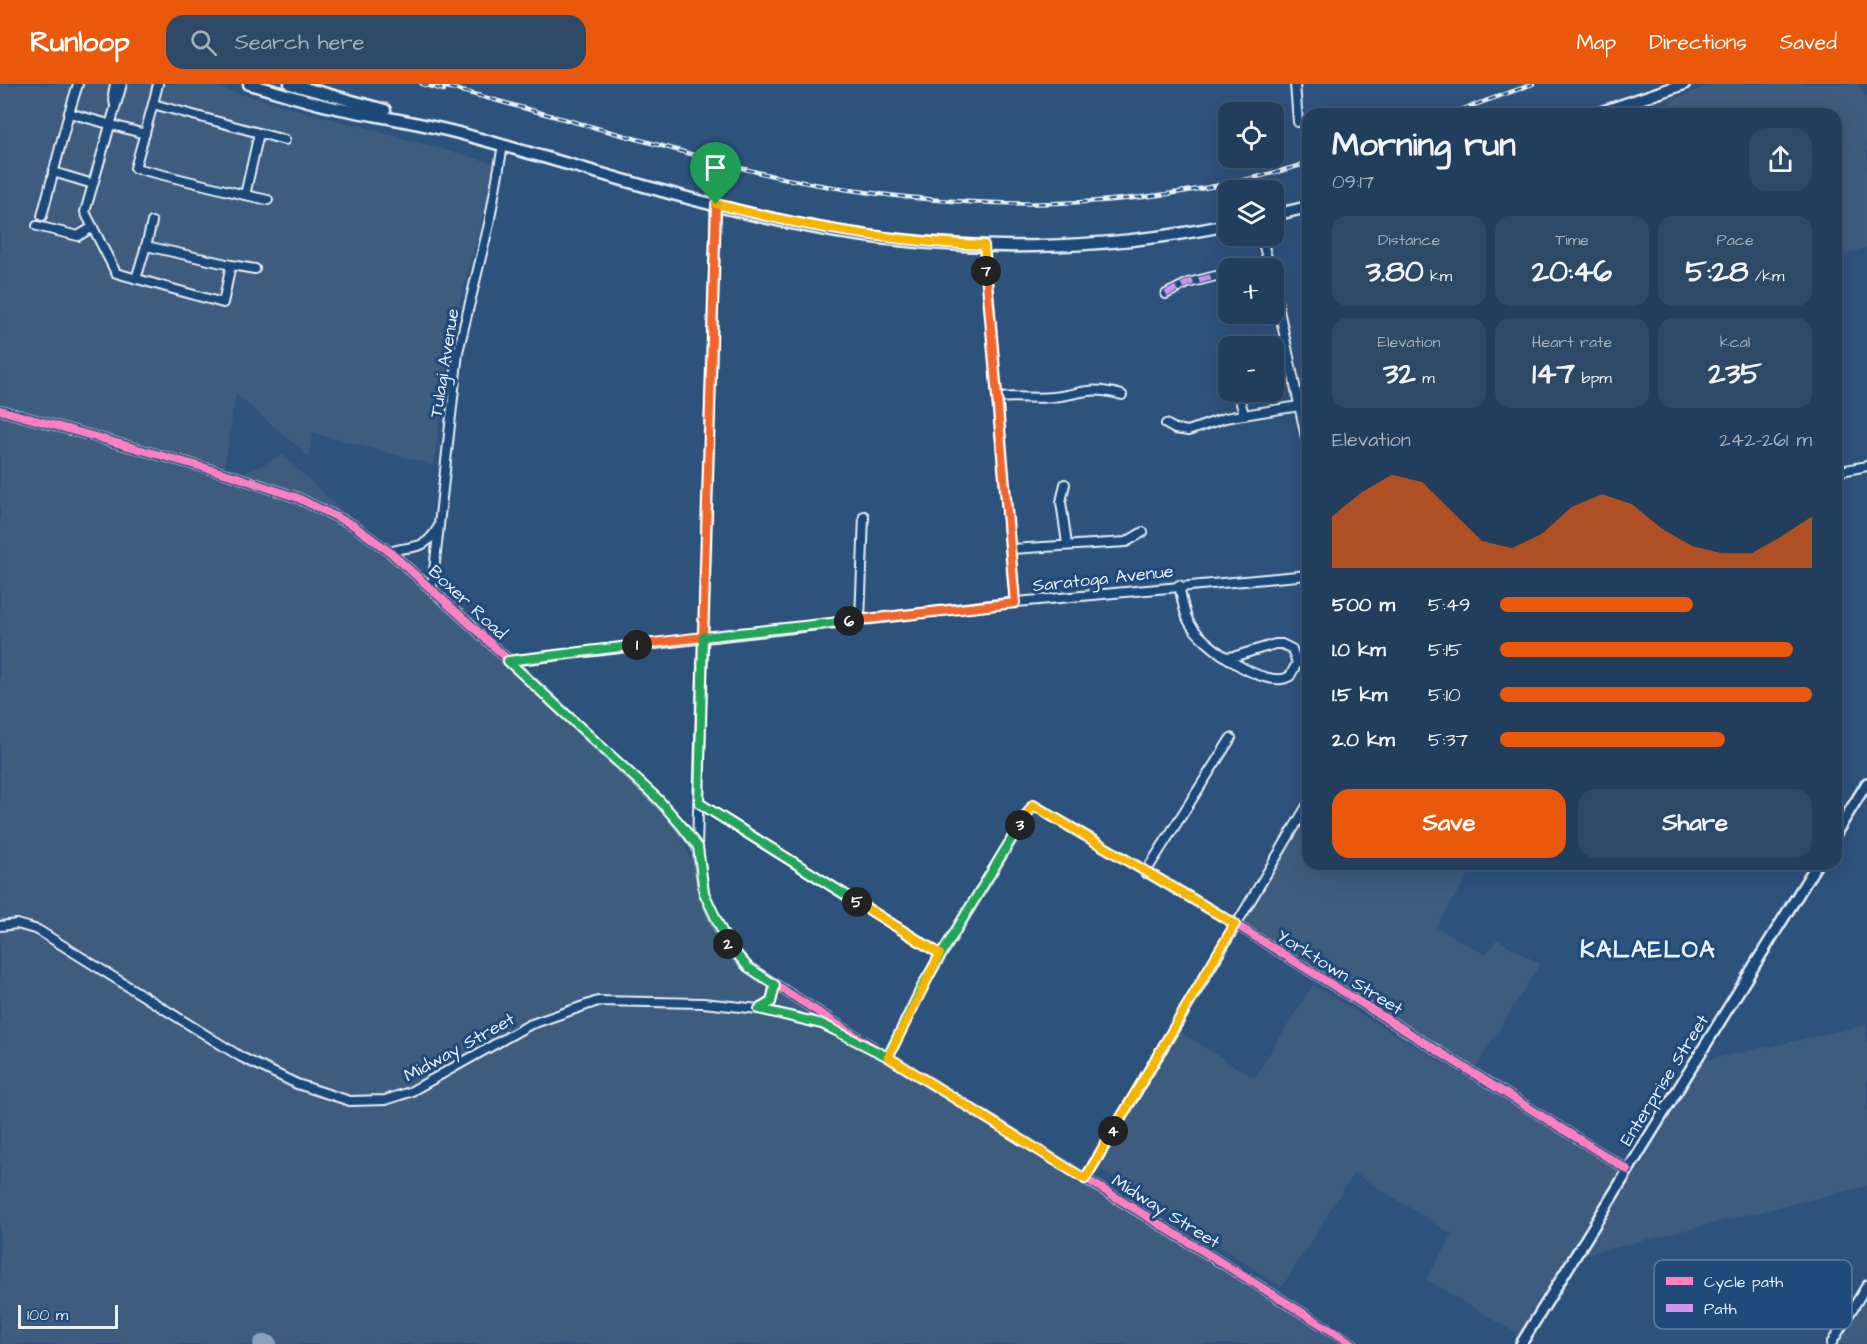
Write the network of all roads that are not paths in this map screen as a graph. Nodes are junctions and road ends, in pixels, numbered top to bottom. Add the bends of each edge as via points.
1 (78, 84) edge
2 (115, 84) edge
3 (122, 84) edge
4 (158, 84) edge
5 (249, 84) edge
6 (290, 84) edge
7 (1295, 84) edge
8 (1684, 84) edge
9 (153, 104) junction
10 (114, 105) junction
11 (1614, 108) edge
12 (69, 113) junction
13 (417, 121) junction
14 (1298, 122) dead end
15 (110, 123) junction
16 (259, 133) junction
17 (145, 134) junction
18 (285, 140) dead end
19 (503, 145) junction
20 (53, 172) junction
21 (93, 184) junction
22 (245, 195) junction
23 (268, 200) dead end
24 (716, 204) junction
25 (1302, 208) edge
26 (1284, 213) edge
27 (42, 216) dead end
28 (152, 222) dead end
29 (37, 226) dead end
30 (93, 227) junction
31 (1218, 227) edge
32 (984, 245) junction
33 (146, 246) junction
34 (231, 265) junction
35 (255, 269) dead end
36 (1218, 276) edge
37 (136, 279) junction
38 (1166, 294) dead end
39 (1282, 324) edge
40 (1122, 395) dead end
41 (997, 398) junction
42 (1241, 402) edge
43 (1299, 406) junction
44 (0, 410) edge
45 (1244, 415) junction
46 (1302, 420) edge
47 (1166, 424) dead end
48 (1867, 466) edge
49 (1842, 471) edge
50 (1065, 484) dead end
51 (864, 516) dead end
52 (438, 527) junction
53 (1143, 532) dead end
54 (1067, 544) junction
55 (1011, 549) junction
56 (390, 552) junction
57 (1302, 575) edge
58 (1179, 585) junction
59 (432, 590) junction
60 (1015, 603) junction
61 (860, 620) junction
62 (703, 637) junction
63 (1226, 657) junction
64 (508, 661) junction
65 (1231, 738) dead end
66 (1867, 783) edge
67 (699, 803) junction
68 (1302, 814) edge
69 (1842, 823) edge
70 (698, 847) junction
71 (1813, 870) edge
72 (1145, 873) junction
73 (1235, 924) junction
74 (0, 926) edge
75 (940, 954) junction
76 (775, 985) junction
77 (759, 1009) junction
78 (873, 1047) junction
79 (888, 1057) junction
80 (1628, 1170) junction
81 (1085, 1179) junction
82 (1867, 1285) edge
83 (1852, 1310) edge
84 (1840, 1329) edge
85 (1353, 1344) edge
86 (1521, 1344) edge
87 (1831, 1344) edge

1 - 12 street
2 - 10 street
3 - 10 street
4 - 9 street
5 - 13 main road via 339,109
6 - 13 main road
7 - 14 street
8 - 11 main road
9 - 16 street
9 - 17 street
10 - 15 street
12 - 15 street
12 - 20 street
13 - 19 main road
15 - 17 street
15 - 21 street
16 - 18 street
16 - 22 street
17 - 22 street via 135,168
19 - 24 main road
19 - 52 street, Tulagi Avenue via 489,224 458,352
20 - 21 street
20 - 27 street
21 - 30 street via 85,212
22 - 23 street
24 - 32 main road via 846,233
24 - 62 street
25 - 26 main road
28 - 33 street
29 - 30 street via 78,236
30 - 37 street via 116,273
31 - 32 main road via 1098,243
32 - 41 street
33 - 34 street
33 - 37 street
34 - 35 street
34 - 37 street via 223,303
36 - 38 street
39 - 43 street
40 - 41 street via 1098,388 1052,397
41 - 55 street
42 - 45 street
43 - 45 street
43 - 46 street
44 - 56 street, Boxer Road via 298,498 353,525
45 - 47 street via 1188,431
48 - 49 street
50 - 54 street via 1061,502
51 - 61 street
52 - 56 street via 418,547
52 - 59 street, Tulagi Avenue
53 - 54 street via 1126,542
54 - 55 street
55 - 60 street
56 - 59 street, Boxer Road
57 - 58 street, Saratoga Avenue
58 - 60 street, Saratoga Avenue
58 - 63 street via 1189,622
59 - 64 street, Boxer Road
60 - 61 street, Saratoga Avenue
61 - 62 street, Saratoga Avenue
62 - 64 street, Saratoga Avenue
62 - 67 street
63 - 63 street via 1277,680 1290,676 1297,663 1292,650 1279,644
64 - 70 street, Boxer Road via 658,799
65 - 72 street
66 - 69 street
67 - 70 street
67 - 75 street
68 - 73 street
70 - 76 street via 704,893 721,933 748,967
71 - 80 street, Enterprise Street
72 - 73 street, Yorktown Street
72 - 75 street, Yorktown Street via 1033,805
73 - 80 street, Yorktown Street
73 - 81 street
74 - 77 street, Midway Street via 16,924 38,930 241,1057 297,1084 350,1101 385,1100 410,1092 536,1022 598,1001 703,1003
75 - 79 street
76 - 77 street via 771,1002
76 - 78 street
77 - 78 street, Midway Street via 822,1024
78 - 79 street, Midway Street
79 - 81 street, Midway Street
80 - 86 street, Enterprise Street
81 - 85 street, Midway Street
82 - 83 street
84 - 87 street

